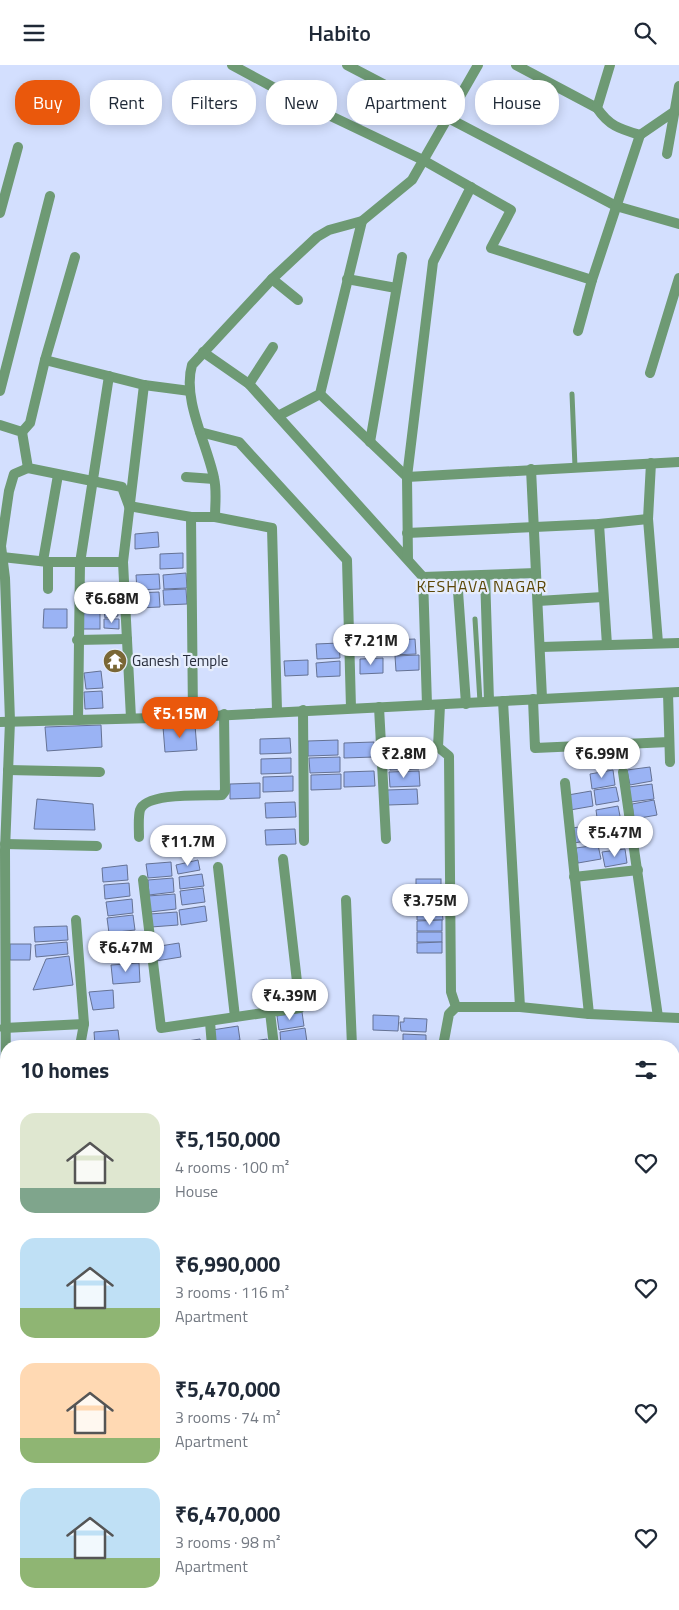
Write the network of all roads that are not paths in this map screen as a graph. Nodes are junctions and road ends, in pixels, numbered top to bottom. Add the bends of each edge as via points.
1 (232, 65) edge
2 (347, 65) edge
3 (478, 65) edge
4 (516, 65) edge
5 (610, 65) edge
6 (374, 80) edge
7 (679, 86) edge
8 (465, 87) edge
9 (597, 108) junction
10 (674, 111) junction
11 (443, 125) edge
12 (458, 125) edge
13 (640, 135) junction
14 (18, 147) dead end
15 (667, 154) dead end
16 (424, 160) junction
17 (471, 187) junction
18 (50, 196) dead end
19 (616, 206) junction
20 (0, 213) edge
21 (362, 221) junction
22 (679, 223) edge
23 (76, 257) dead end
24 (402, 257) dead end
25 (679, 278) edge
26 (272, 279) junction
27 (347, 279) junction
28 (592, 280) junction
29 (396, 288) junction
30 (298, 300) dead end
31 (578, 331) dead end
32 (273, 347) dead end
33 (203, 352) junction
34 (45, 360) junction
35 (650, 373) dead end
36 (109, 376) junction
37 (249, 384) junction
38 (144, 385) junction
39 (0, 391) edge
40 (190, 391) junction
41 (320, 394) junction
42 (572, 394) dead end
43 (278, 416) junction
44 (0, 425) edge
45 (22, 432) junction
46 (200, 432) junction
47 (370, 442) junction
48 (679, 462) edge
49 (651, 463) junction
50 (575, 467) junction
51 (28, 468) junction
52 (531, 469) junction
53 (58, 475) junction
54 (186, 477) dead end
55 (407, 477) junction
56 (214, 479) junction
57 (93, 481) junction
58 (129, 506) junction
59 (191, 517) junction
60 (215, 517) junction
61 (648, 519) junction
62 (599, 524) junction
63 (534, 526) junction
64 (406, 533) junction
65 (2, 557) junction
66 (408, 559) junction
67 (46, 562) junction
68 (123, 562) junction
69 (80, 563) junction
70 (536, 573) junction
71 (484, 575) junction
72 (423, 577) junction
73 (457, 577) junction
74 (48, 589) dead end
75 (603, 597) junction
76 (538, 601) junction
77 (475, 619) dead end
78 (127, 639) junction
79 (77, 640) junction
80 (658, 643) junction
81 (679, 643) edge
82 (607, 645) junction
83 (541, 647) junction
84 (679, 692) edge
85 (668, 693) junction
86 (538, 699) junction
87 (503, 701) junction
88 (485, 702) junction
89 (466, 704) junction
90 (427, 705) junction
91 (440, 705) junction
92 (379, 707) junction
93 (352, 708) junction
94 (303, 710) junction
95 (277, 711) junction
96 (224, 714) junction
97 (193, 717) junction
98 (131, 718) junction
99 (78, 720) junction
100 (5, 721) edge
101 (669, 742) junction
102 (670, 762) dead end
103 (5, 768) edge
104 (100, 772) dead end
105 (623, 772) dead end
106 (565, 783) dead end
107 (139, 837) dead end
108 (386, 839) dead end
109 (304, 841) dead end
110 (96, 846) dead end
111 (4, 848) edge
112 (283, 859) dead end
113 (218, 867) dead end
114 (638, 870) junction
115 (574, 877) junction
116 (143, 880) dead end
117 (346, 900) dead end
118 (76, 920) dead end
119 (2, 935) edge
120 (2, 1002) edge
121 (456, 1007) junction
122 (520, 1007) junction
123 (270, 1012) junction
124 (589, 1014) junction
125 (235, 1017) junction
126 (658, 1017) junction
127 (679, 1018) edge
128 (210, 1022) junction
129 (84, 1024) junction
130 (4, 1028) junction
131 (3, 1040) edge
132 (81, 1040) edge
133 (212, 1040) edge
134 (273, 1040) edge
135 (352, 1040) edge
136 (444, 1040) edge

1 - 16 street via 293,98
2 - 6 street
3 - 8 street
4 - 9 street
5 - 9 street
7 - 10 street
9 - 13 street via 604,119 616,128
10 - 13 street
10 - 15 street
11 - 16 street
12 - 19 street
13 - 19 street
14 - 20 street
16 - 17 street
16 - 21 street via 412,180
17 - 28 street via 511,210 491,248
17 - 55 street via 433,262
18 - 39 street
19 - 22 street
19 - 28 street
21 - 26 street via 329,230 317,237
21 - 27 street
23 - 34 street
24 - 29 street
25 - 35 street
26 - 30 street
26 - 33 street
27 - 29 street
27 - 41 street
28 - 31 street
29 - 47 street
32 - 37 street
33 - 37 street
33 - 40 street via 192,365 188,378
34 - 36 street
34 - 45 street via 30,423
36 - 38 street
36 - 57 street
37 - 43 street
38 - 40 street
38 - 58 street
40 - 46 street
41 - 43 street
41 - 47 street
42 - 50 lane
43 - 66 street
44 - 45 street
45 - 51 street
46 - 56 street
46 - 93 street via 239,442 347,560
47 - 55 street
48 - 49 street
49 - 50 street
49 - 61 street
50 - 52 street
51 - 53 street
51 - 65 street via 14,474 9,491
52 - 55 street
52 - 63 street
53 - 57 street
53 - 67 street
54 - 56 street
55 - 64 street
56 - 60 street
57 - 58 street via 122,487
57 - 69 street
58 - 59 street
58 - 68 street
59 - 60 street
59 - 97 street
60 - 95 street via 272,528
61 - 62 street
61 - 80 street
62 - 63 street
62 - 75 street
63 - 64 street
63 - 70 street
64 - 66 street
65 - 67 street
65 - 100 street via 5,578
66 - 72 street
67 - 69 street
67 - 74 street
68 - 69 street
68 - 78 street
69 - 79 street
70 - 71 street
70 - 76 street
71 - 73 street
71 - 88 street
72 - 73 street
72 - 90 street
73 - 89 street
75 - 76 street
75 - 82 street
76 - 83 street
77 - 88 lane
78 - 79 street
78 - 98 street
79 - 99 street
80 - 81 street
80 - 82 street
82 - 83 street
83 - 86 street
84 - 85 street
85 - 86 street
85 - 101 street
86 - 87 street
86 - 101 street via 535,748
87 - 88 street
87 - 122 street
88 - 89 street
89 - 91 street
90 - 91 street
90 - 92 street
91 - 121 street via 438,747 449,756 450,766 450,983
92 - 93 street
92 - 108 street
93 - 94 street
94 - 95 street
94 - 109 street
95 - 96 street
96 - 97 street
96 - 107 street via 225,791 222,795 155,798 145,802 140,810
97 - 98 street
98 - 99 street
99 - 100 street
100 - 103 street
101 - 102 street
103 - 104 street
103 - 111 street
105 - 114 street
106 - 115 street
110 - 111 street
111 - 119 street
112 - 123 street via 300,1008
113 - 125 street
114 - 115 street
114 - 126 street
115 - 124 street
116 - 128 street via 161,1028
117 - 135 street
118 - 129 street
119 - 120 street
120 - 130 street
121 - 122 street
121 - 136 street via 449,1014
122 - 124 street
123 - 125 street
123 - 134 street
124 - 126 street
125 - 128 street
126 - 127 street
128 - 133 street
129 - 130 street
129 - 132 street
130 - 131 street

